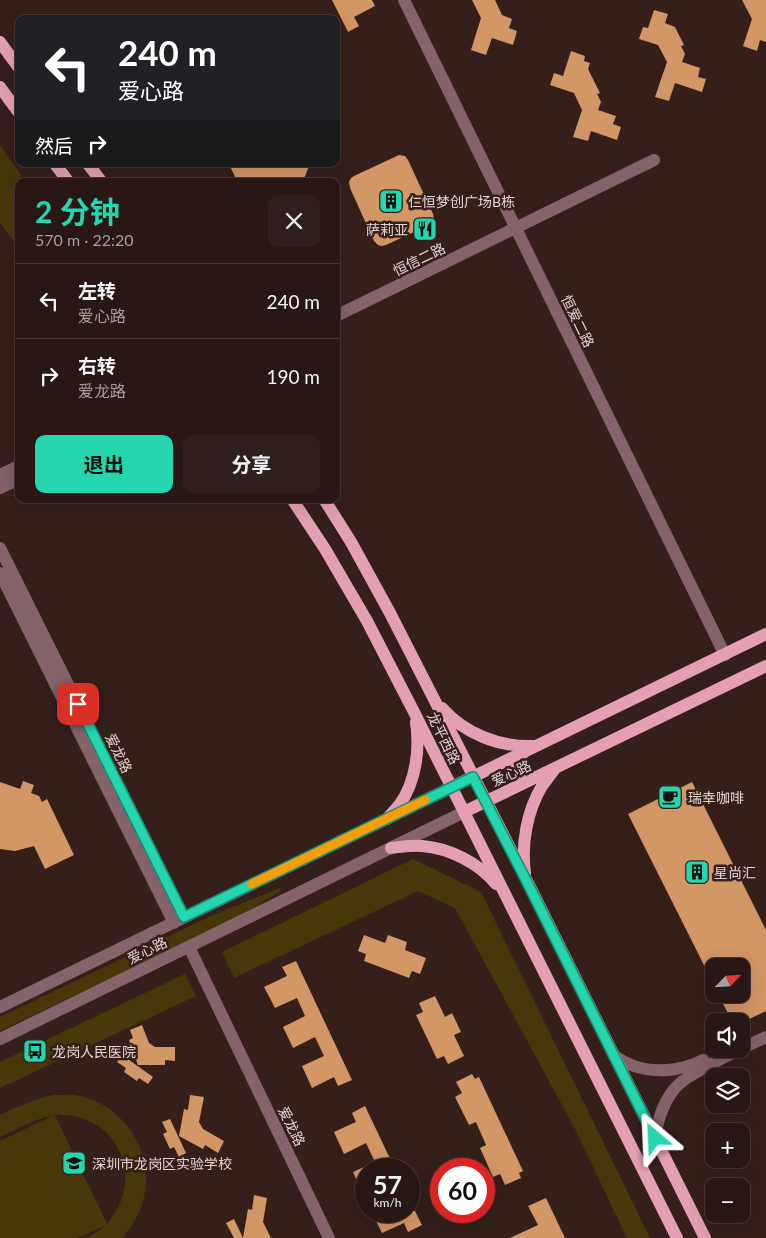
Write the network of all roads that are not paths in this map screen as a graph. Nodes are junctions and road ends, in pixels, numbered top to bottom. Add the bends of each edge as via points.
1 (404, 0) edge
2 (1, 43) edge
3 (15, 62) edge
4 (0, 87) edge
5 (15, 108) edge
6 (654, 160) dead end
7 (57, 167) edge
8 (90, 167) edge
9 (66, 178) edge
10 (99, 178) edge
11 (516, 228) junction
12 (340, 314) edge
13 (15, 468) edge
14 (0, 475) edge
15 (15, 481) edge
16 (0, 488) edge
17 (295, 503) edge
18 (327, 503) edge
19 (0, 548) edge
20 (0, 573) edge
21 (766, 634) edge
22 (725, 655) junction
23 (766, 666) edge
24 (431, 694) junction
25 (414, 712) junction
26 (536, 746) junction
27 (524, 752) junction
28 (554, 770) junction
29 (473, 777) junction
30 (536, 778) junction
31 (452, 787) junction
32 (486, 802) junction
33 (464, 812) junction
34 (387, 819) junction
35 (391, 848) junction
36 (526, 880) junction
37 (504, 893) junction
38 (179, 920) junction
39 (189, 947) junction
40 (0, 1007) edge
41 (766, 1029) edge
42 (750, 1037) edge
43 (766, 1037) edge
44 (0, 1039) edge
45 (614, 1056) junction
46 (707, 1058) edge
47 (655, 1138) junction
48 (328, 1238) edge
49 (677, 1238) edge
50 (705, 1238) edge

1 - 11 street, 恒爱二路
2 - 3 main road
4 - 5 main road
6 - 11 street, 恒信二路
7 - 9 main road
8 - 10 main road
11 - 12 street, 恒信二路
11 - 22 street, 恒爱二路
13 - 14 street
15 - 16 street
17 - 25 main road, 龙平西路 via 367,621
18 - 24 main road, 龙平西路 via 356,550
19 - 38 street, 爱龙路
20 - 38 street, 爱龙路
21 - 22 main road, 爱心路
22 - 26 main road, 爱心路
23 - 28 main road, 爱心路
24 - 26 main road via 448,714 477,734 506,744
24 - 29 main road, 龙平西路
25 - 31 main road, 龙平西路
25 - 34 main road via 418,734 413,775 400,805
26 - 27 main road, 爱心路
27 - 29 main road, 爱心路
27 - 30 main road via 516,762 518,770 524,777
28 - 30 main road, 爱心路
28 - 36 main road via 542,787 528,821 524,859
29 - 31 main road, 爱心路
29 - 32 main road, 龙平西路
30 - 32 main road, 爱心路
31 - 33 main road, 龙平西路
31 - 34 street, 爱心路
32 - 33 main road, 爱心路
32 - 36 main road, 龙平西路
33 - 35 street, 爱心路
33 - 37 main road, 龙平西路
34 - 38 street, 爱心路
35 - 37 main road via 422,846 449,852 480,868
35 - 39 street, 爱心路
36 - 45 main road, 龙平西路
37 - 49 main road, 龙平西路
38 - 40 street, 爱心路
39 - 44 street, 爱心路
39 - 48 street, 爱龙路
41 - 42 street
43 - 47 street via 694,1073 678,1085 658,1119
45 - 46 street via 650,1070 691,1066
45 - 47 main road, 龙平西路
47 - 50 main road, 龙平西路

